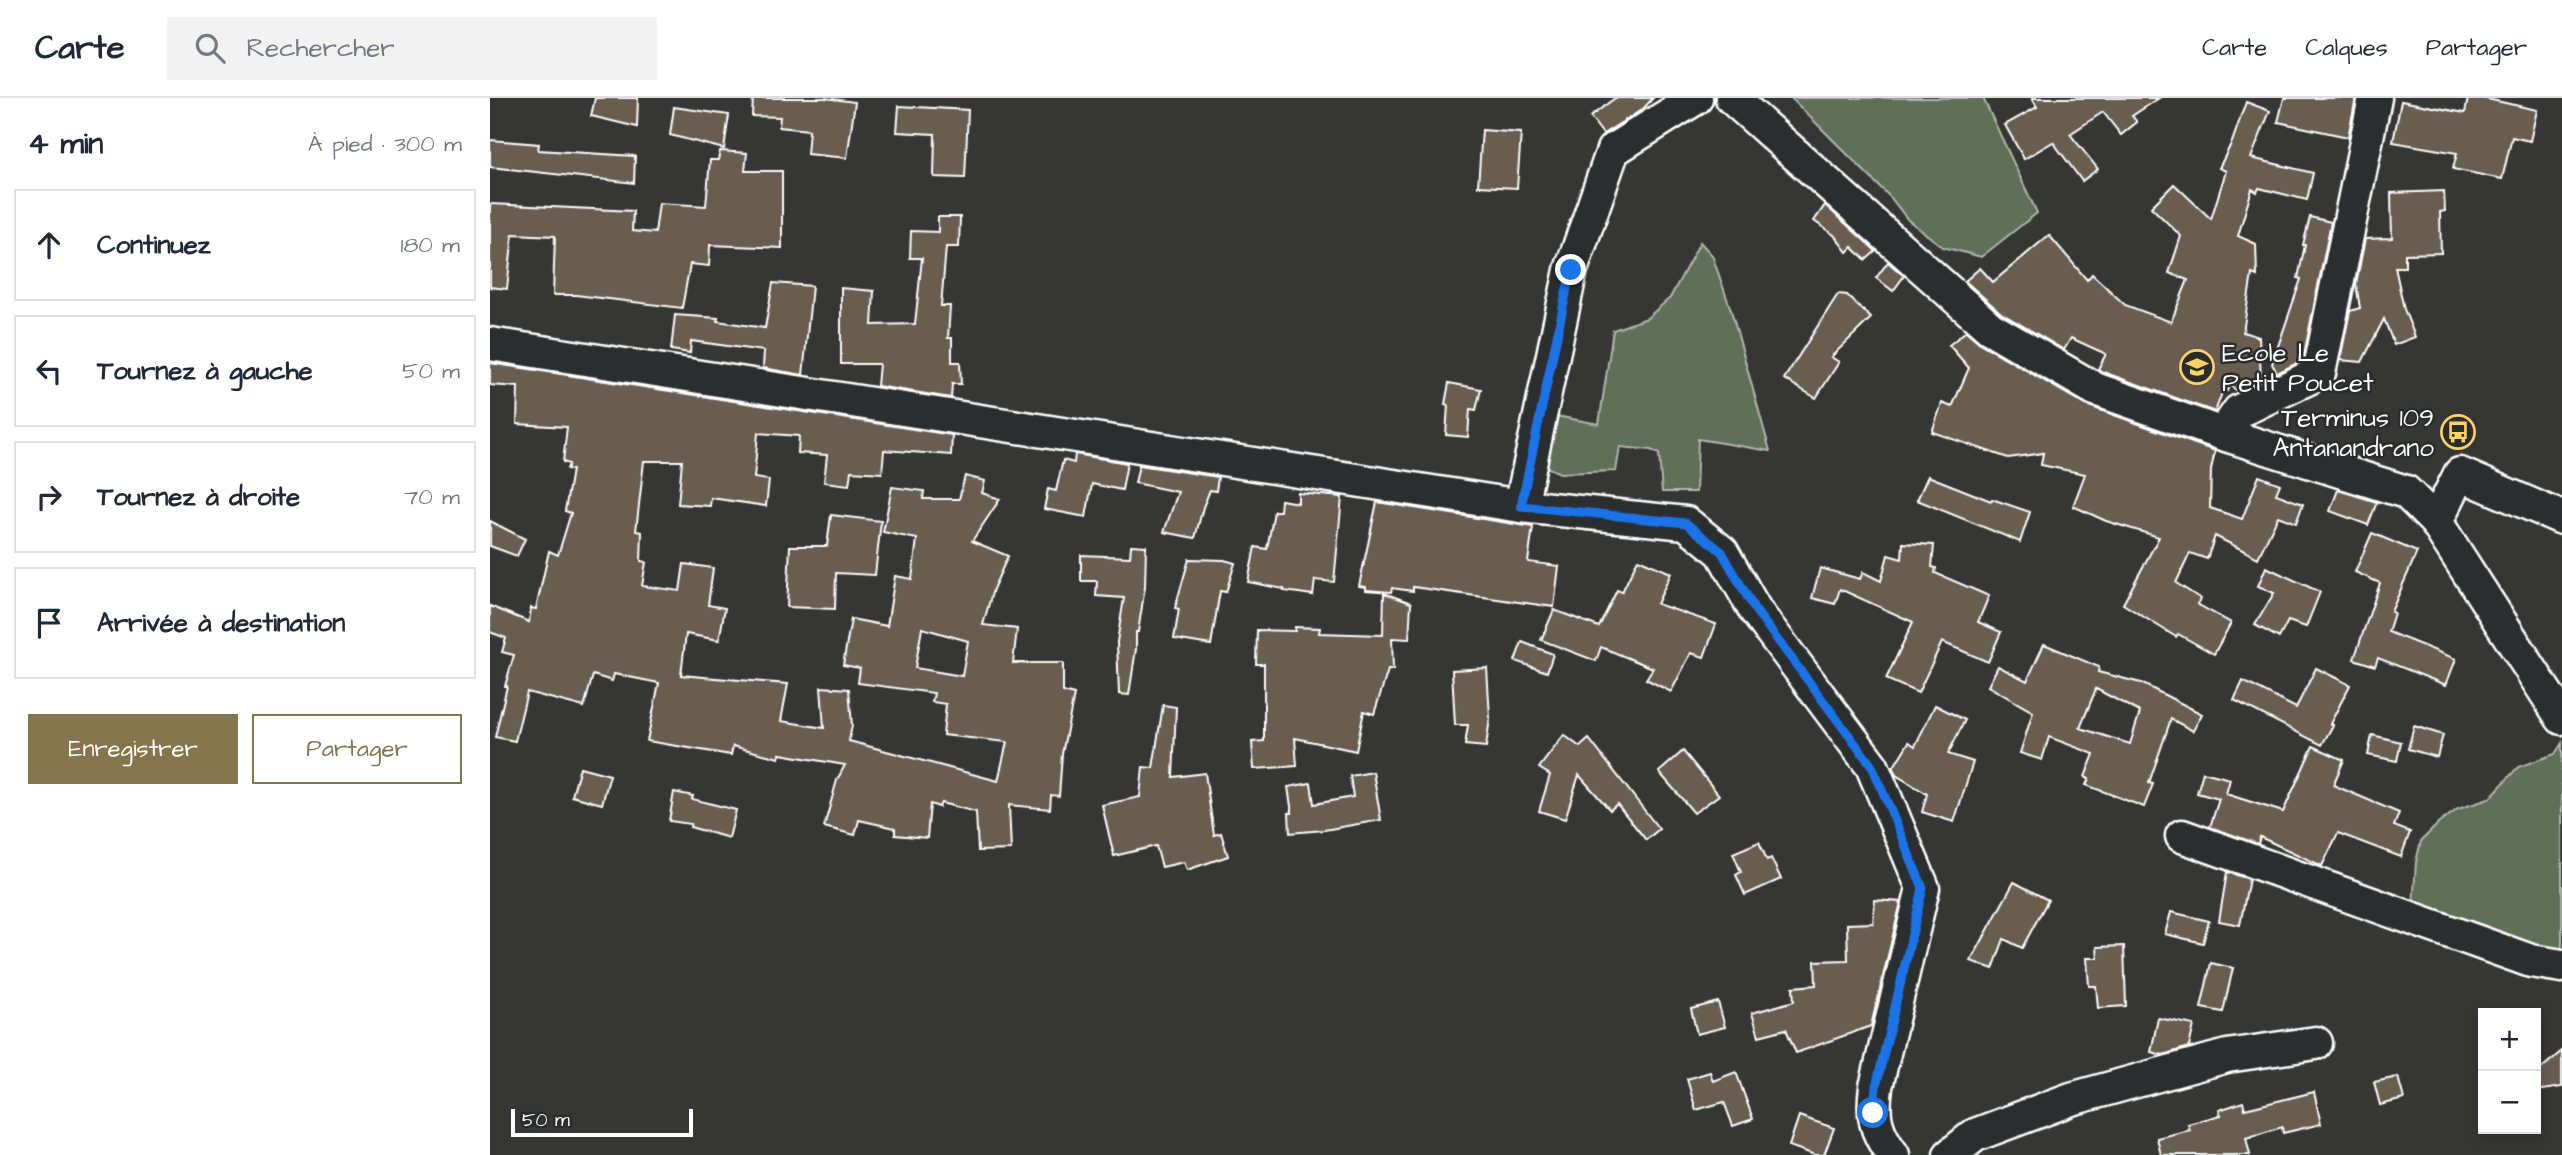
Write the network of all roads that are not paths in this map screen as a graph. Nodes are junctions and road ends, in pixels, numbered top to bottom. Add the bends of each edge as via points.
1 (1696, 98) edge
2 (1732, 98) edge
3 (2375, 98) edge
4 (490, 344) edge
5 (2223, 435) junction
6 (1521, 506) junction
7 (2562, 518) edge
8 (2436, 522) junction
9 (2562, 718) edge
10 (2182, 836) dead end
11 (2562, 966) edge
12 (2316, 1043) dead end
13 (1893, 1155) edge
14 (1950, 1155) edge

1 - 6 street via 1613,150 1571,270
2 - 5 street via 1990,328 2095,389
3 - 5 street via 2319,373 2239,411
4 - 6 street
5 - 8 street via 2406,492
6 - 13 street via 1686,523 1722,552 1755,610 1872,766 1923,888 1873,1113
7 - 8 street via 2460,474
8 - 9 street
10 - 11 street via 2532,961
12 - 14 street via 2227,1056 2071,1099 1975,1135

